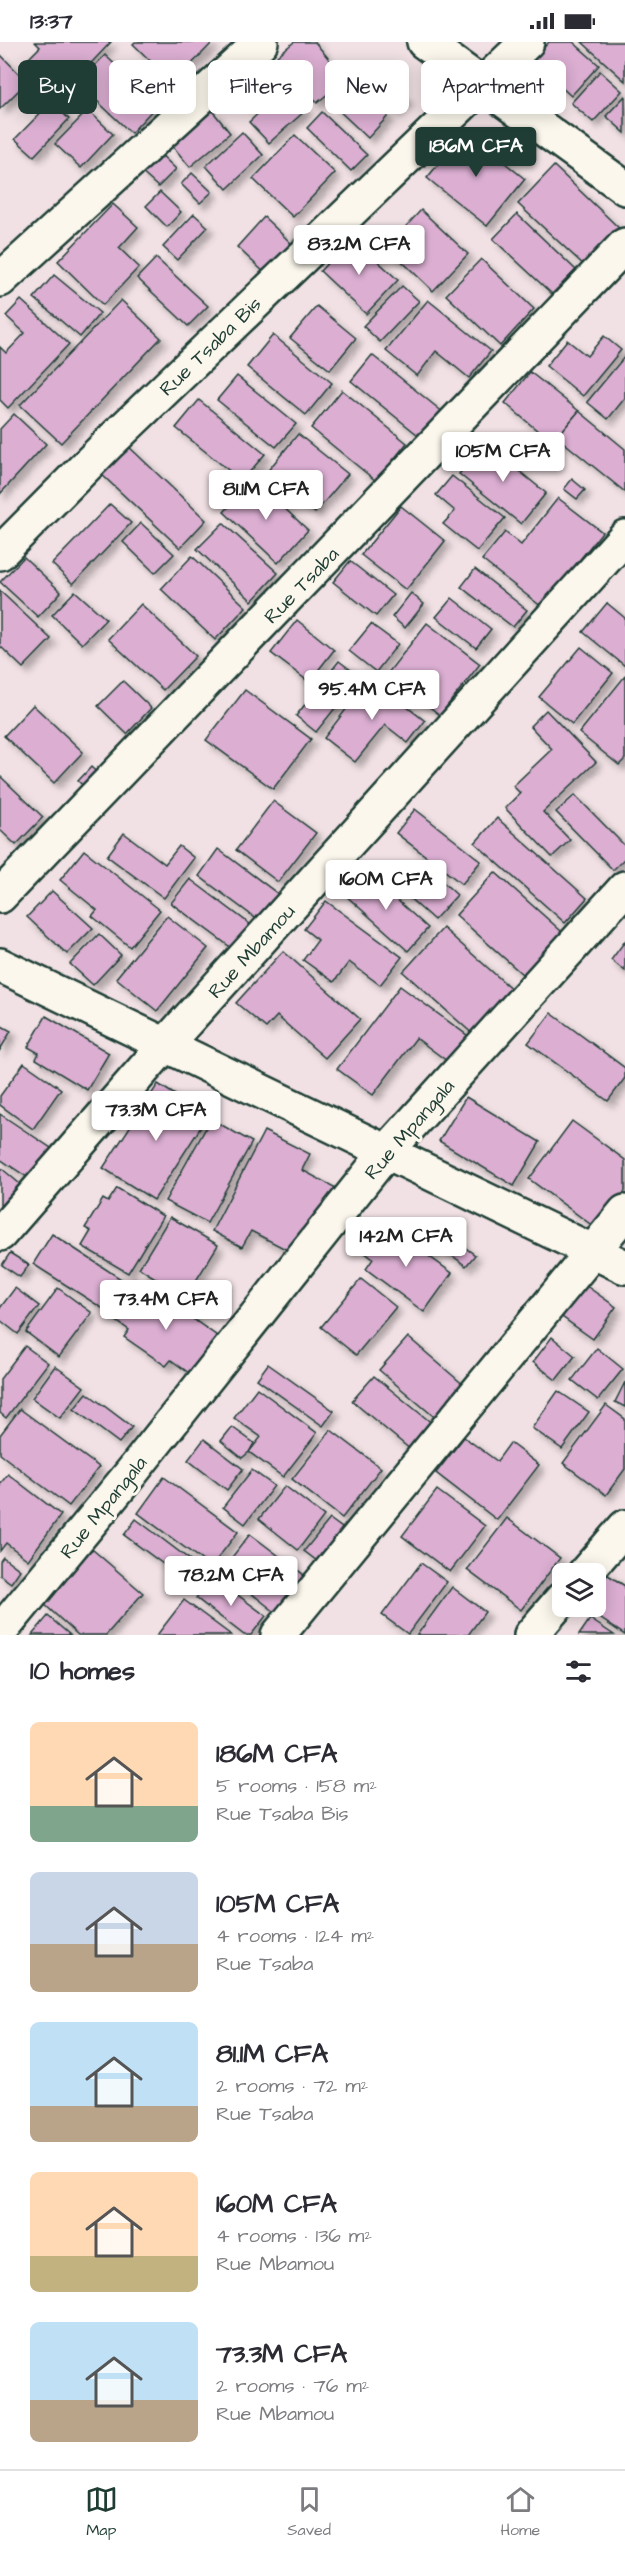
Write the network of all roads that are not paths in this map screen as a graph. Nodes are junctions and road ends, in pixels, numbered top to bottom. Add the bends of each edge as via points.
1 (261, 42) edge
2 (424, 42) edge
3 (526, 42) edge
4 (450, 60) edge
5 (509, 60) edge
6 (454, 114) edge
7 (524, 114) edge
8 (625, 188) edge
9 (625, 244) edge
10 (0, 280) edge
11 (625, 537) edge
12 (0, 554) edge
13 (625, 888) edge
14 (0, 896) edge
15 (0, 965) edge
16 (164, 1046) junction
17 (388, 1150) junction
18 (625, 1212) edge
19 (0, 1234) edge
20 (593, 1251) junction
21 (625, 1267) edge
22 (625, 1527) edge
23 (594, 1563) edge
24 (552, 1611) edge
25 (0, 1632) edge
26 (278, 1635) edge
27 (531, 1635) edge

1 - 10 street
2 - 4 street
3 - 5 street, Rue Tsaba Bis
6 - 12 street, Rue Tsaba Bis via 110,441
7 - 8 street
9 - 14 street, Rue Tsaba
11 - 16 street, Rue Mbamou
13 - 17 street, Rue Mpangala
15 - 16 street
16 - 17 street
16 - 19 street, Rue Mbamou
17 - 20 street
17 - 25 street, Rue Mpangala
18 - 20 street
20 - 21 street
20 - 26 street
22 - 23 street
24 - 27 street

